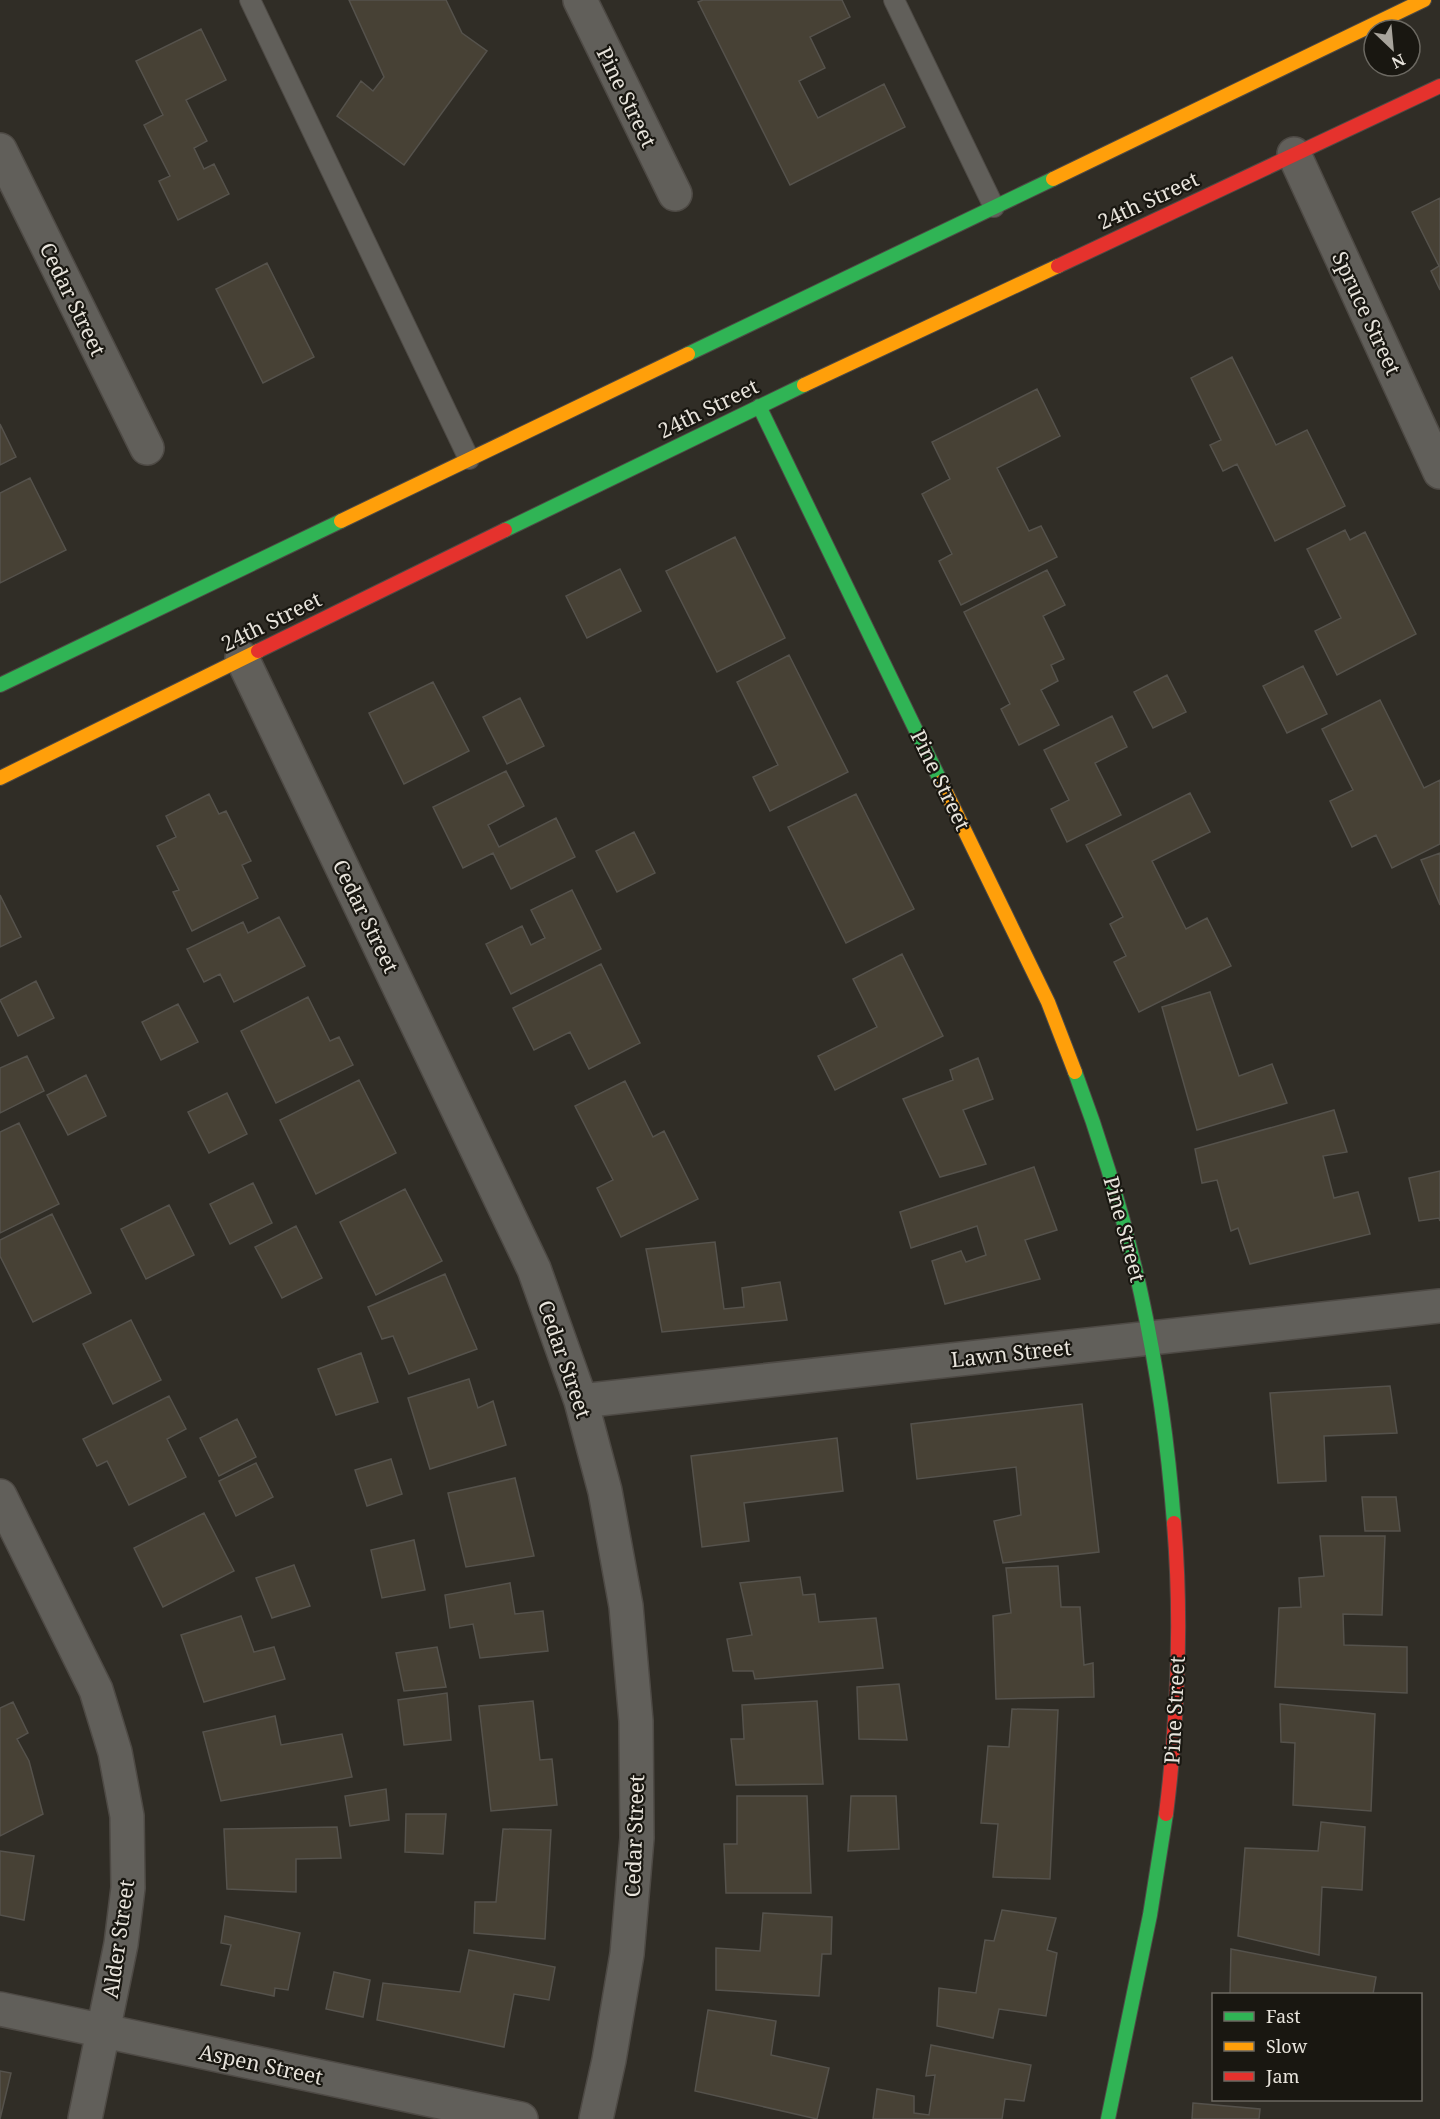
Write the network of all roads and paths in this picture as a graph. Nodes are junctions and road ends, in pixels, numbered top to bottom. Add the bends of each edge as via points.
1 (250, 0) edge
2 (580, 0) edge
3 (894, 0) edge
4 (1424, 0) edge
5 (1440, 86) edge
6 (0, 150) edge
7 (1294, 154) junction
8 (675, 194) dead end
9 (994, 207) junction
10 (759, 406) junction
11 (147, 448) dead end
12 (469, 459) junction
13 (1440, 472) edge
14 (242, 658) junction
15 (0, 685) edge
16 (0, 778) edge
17 (1440, 1306) edge
18 (1152, 1338) junction
19 (581, 1401) junction
20 (0, 1496) edge
21 (0, 2009) edge
22 (103, 2031) junction
23 (85, 2119) edge
24 (521, 2119) edge
25 (596, 2119) edge
26 (1108, 2119) edge

1 - 12 lane
2 - 8 street, Pine Street
3 - 9 lane
4 - 9 main road
5 - 7 main road, 24th Street
6 - 11 street, Cedar Street
7 - 10 main road, 24th Street
7 - 13 street, Spruce Street
9 - 12 main road
10 - 14 main road, 24th Street
10 - 18 main road, Pine Street via 1048,1002 1088,1102 1128,1231
12 - 15 main road
14 - 16 main road, 24th Street
14 - 19 street, Cedar Street via 534,1269
17 - 18 street, Lawn Street
18 - 19 street, Lawn Street
18 - 26 main road, Pine Street via 1168,1444 1177,1551 1178,1686 1169,1793 1154,1899
19 - 25 street, Cedar Street via 605,1491 626,1606 636,1721 637,1838 627,1954
20 - 22 street, Alder Street via 96,1690 116,1752 127,1816 128,1888
21 - 22 street, Aspen Street
22 - 23 street, Alder Street
22 - 24 street, Aspen Street

